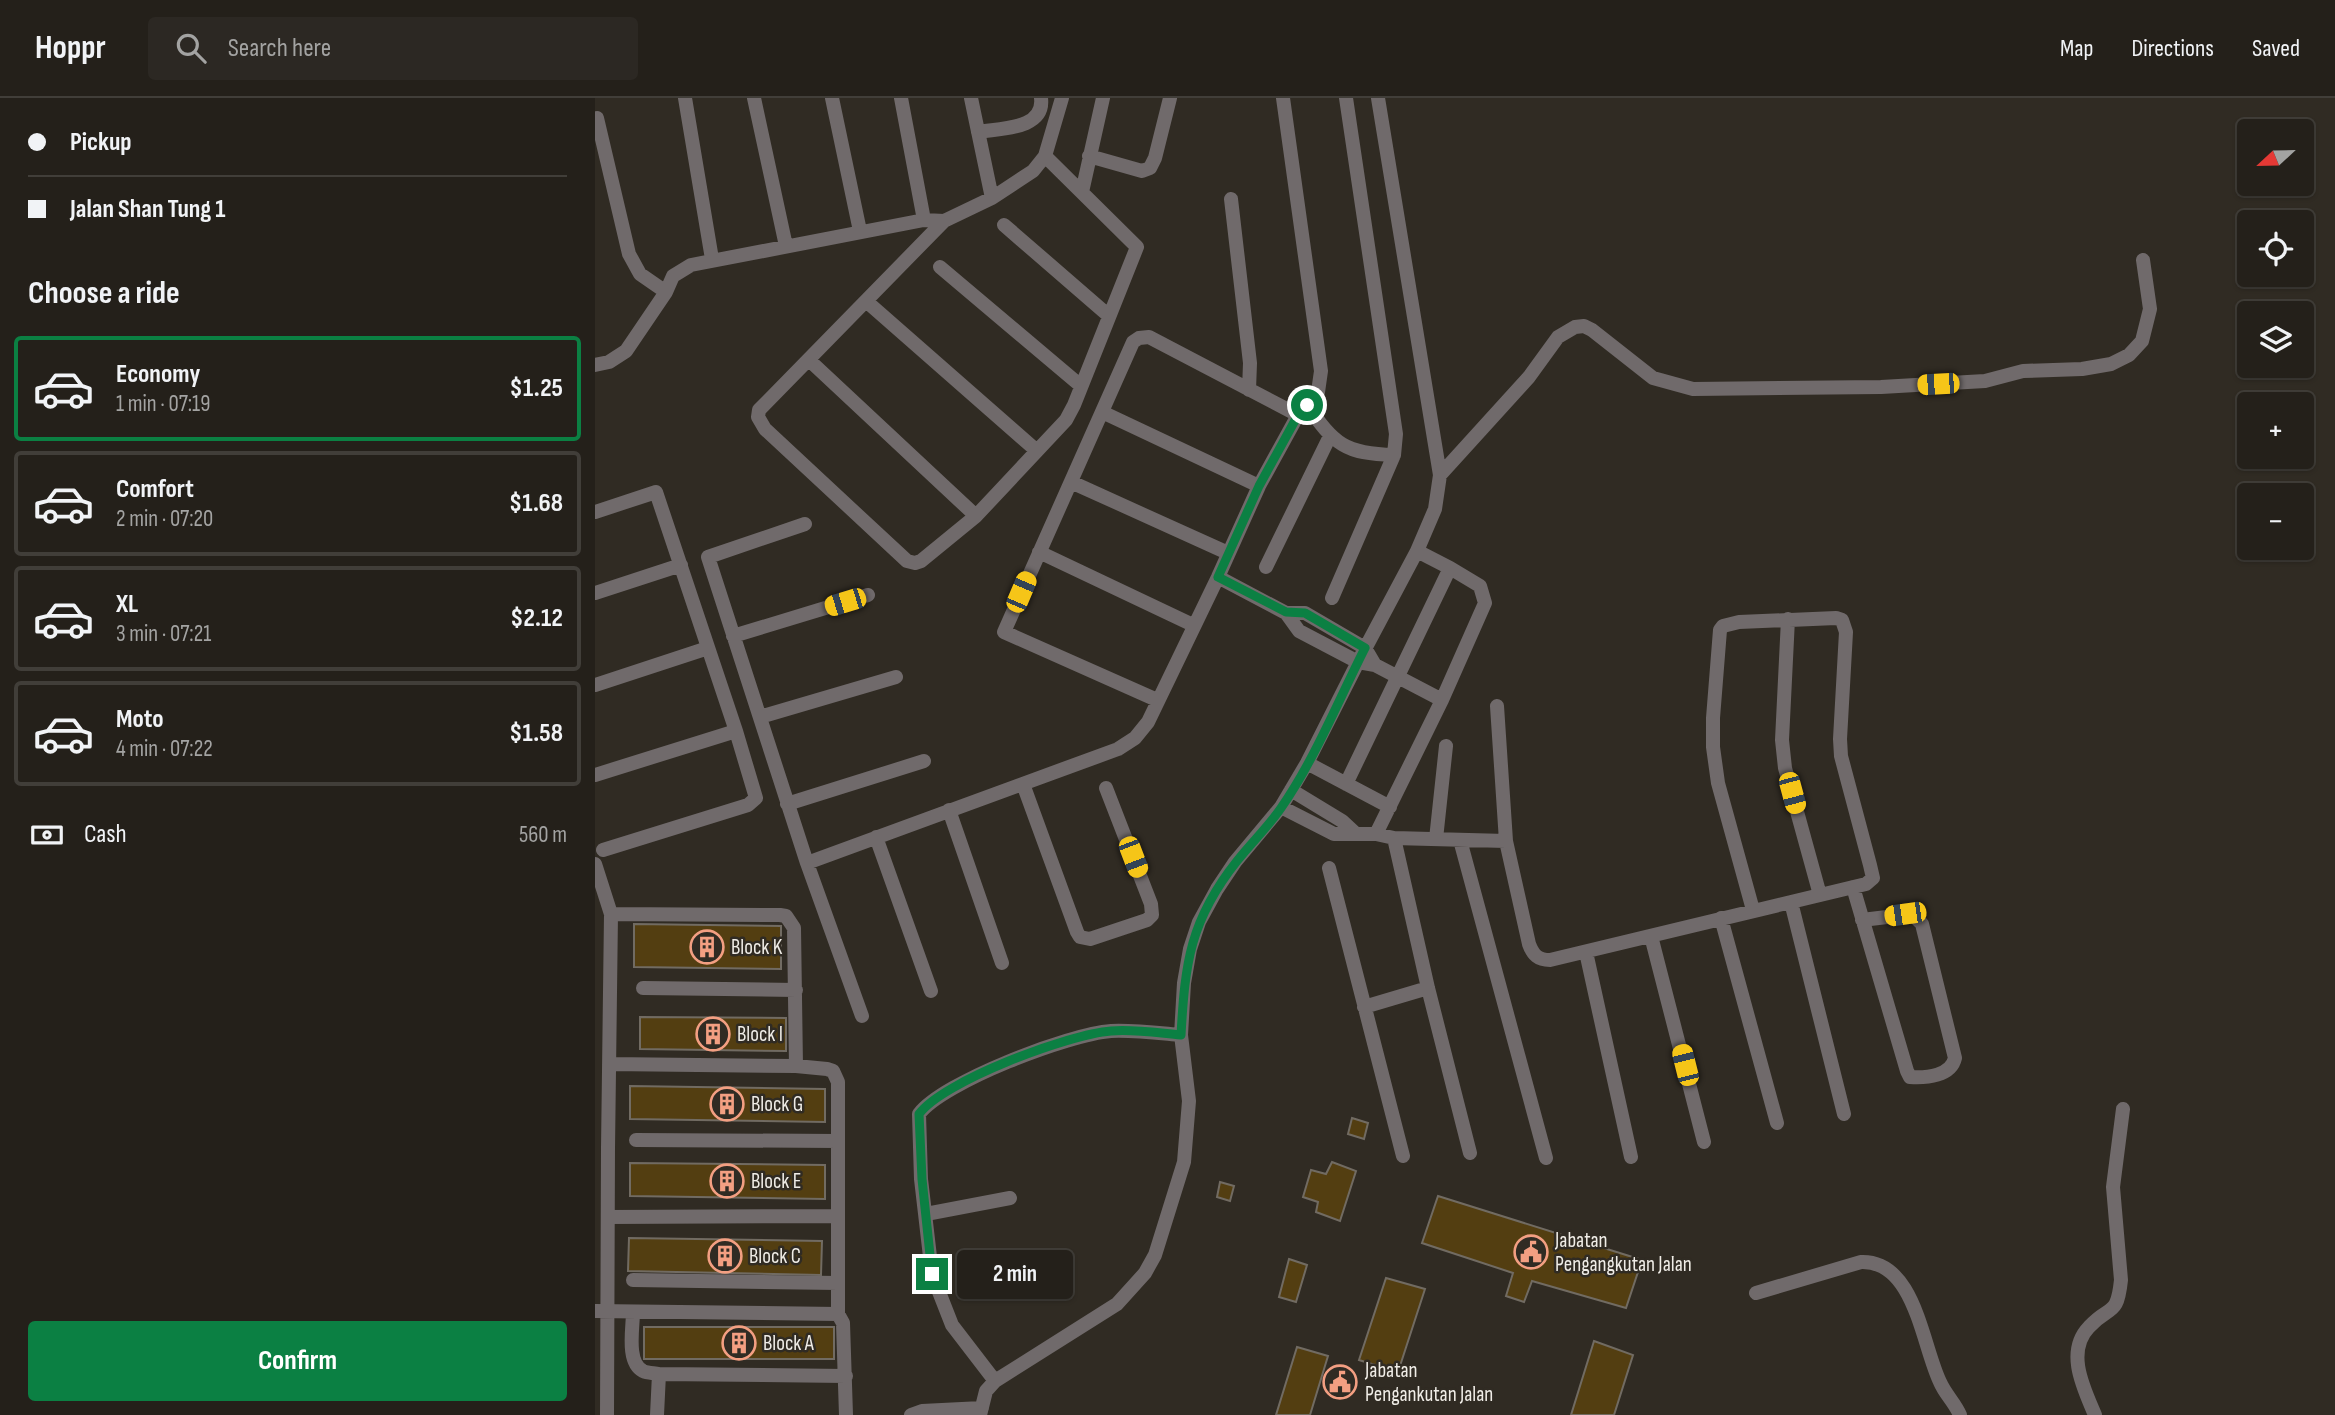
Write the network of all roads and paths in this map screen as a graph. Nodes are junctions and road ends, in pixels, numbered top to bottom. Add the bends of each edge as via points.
1 (685, 98) edge
2 (754, 98) edge
3 (832, 98) edge
4 (901, 98) edge
5 (971, 98) edge
6 (1041, 98) edge
7 (1062, 98) edge
8 (1103, 98) edge
9 (1170, 98) edge
10 (1283, 98) edge
11 (1346, 98) edge
12 (1378, 98) edge
13 (597, 118) dead end
14 (978, 132) junction
15 (1045, 156) junction
16 (1089, 156) junction
17 (1082, 192) junction
18 (992, 198) junction
19 (1231, 199) dead end
20 (925, 220) junction
21 (944, 221) junction
22 (1005, 225) dead end
23 (860, 231) junction
24 (786, 246) junction
25 (712, 259) junction
26 (2143, 260) dead end
27 (940, 267) dead end
28 (666, 292) junction
29 (866, 301) junction
30 (1109, 316) junction
31 (595, 350) edge
32 (809, 360) junction
33 (595, 365) edge
34 (1081, 386) junction
35 (1249, 390) junction
36 (1302, 410) junction
37 (1102, 412) junction
38 (1330, 436) junction
39 (1037, 452) junction
40 (1394, 455) junction
41 (1440, 475) junction
42 (1071, 482) junction
43 (1259, 486) junction
44 (595, 512) edge
45 (976, 516) junction
46 (805, 524) dead end
47 (1417, 551) junction
48 (1039, 552) junction
49 (1228, 553) junction
50 (681, 565) junction
51 (1266, 567) dead end
52 (1450, 568) junction
53 (1218, 577) junction
54 (595, 593) edge
55 (868, 595) dead end
56 (1332, 598) dead end
57 (1286, 612) junction
58 (1788, 619) junction
59 (1193, 625) junction
60 (733, 636) junction
61 (708, 648) junction
62 (1365, 648) junction
63 (1358, 662) junction
64 (1375, 665) junction
65 (896, 677) dead end
66 (1398, 677) junction
67 (595, 684) edge
68 (1442, 699) junction
69 (1157, 700) junction
70 (1497, 706) dead end
71 (759, 717) junction
72 (736, 731) junction
73 (1446, 746) dead end
74 (924, 761) dead end
75 (1307, 764) junction
76 (595, 775) edge
77 (1023, 783) junction
78 (1346, 784) junction
79 (1106, 788) dead end
80 (1291, 790) junction
81 (787, 804) junction
82 (1281, 807) junction
83 (1390, 807) junction
84 (949, 810) junction
85 (1356, 834) junction
86 (1376, 834) junction
87 (876, 837) junction
88 (1394, 838) junction
89 (1436, 839) junction
90 (1460, 840) junction
91 (1506, 841) junction
92 (603, 850) dead end
93 (807, 863) junction
94 (595, 864) edge
95 (1329, 868) dead end
96 (1853, 887) junction
97 (1820, 895) junction
98 (1791, 902) junction
99 (1753, 910) junction
100 (611, 914) junction
101 (1721, 918) junction
102 (1862, 919) junction
103 (1651, 936) junction
104 (1586, 952) junction
105 (1002, 963) dead end
106 (595, 974) edge
107 (611, 974) junction
108 (643, 988) dead end
109 (1428, 988) junction
110 (796, 990) junction
111 (931, 991) dead end
112 (1364, 1007) junction
113 (863, 1016) dead end
114 (1181, 1035) junction
115 (609, 1064) junction
116 (796, 1066) junction
117 (2123, 1109) dead end
118 (1844, 1114) dead end
119 (1777, 1123) dead end
120 (636, 1139) dead end
121 (838, 1141) junction
122 (1705, 1142) dead end
123 (601, 1149) edge
124 (1471, 1153) dead end
125 (1403, 1156) dead end
126 (1632, 1157) dead end
127 (1546, 1158) dead end
128 (1010, 1198) dead end
129 (926, 1214) junction
130 (838, 1216) junction
131 (608, 1217) junction
132 (633, 1280) dead end
133 (838, 1283) junction
134 (1756, 1293) dead end
135 (602, 1311) edge
136 (633, 1312) junction
137 (838, 1314) junction
138 (659, 1374) junction
139 (846, 1376) junction
140 (995, 1381) junction
141 (981, 1412) edge
142 (607, 1415) edge
143 (657, 1415) edge
144 (846, 1415) edge
145 (911, 1415) edge
146 (1960, 1415) edge
147 (2095, 1415) edge

1 - 25 street
2 - 24 street
3 - 23 street
4 - 20 street
5 - 14 street
6 - 14 street via 1035,119
7 - 15 street
8 - 16 street
9 - 16 street via 1150,168 1142,171
10 - 36 street via 1321,371 1318,392
11 - 40 street via 1395,414
12 - 41 street
13 - 28 street via 629,254 640,274
14 - 18 street
15 - 17 street
15 - 18 street via 1033,171
16 - 17 street
17 - 30 street via 1137,247
18 - 21 street
19 - 35 street via 1250,363
20 - 21 street
20 - 23 street
21 - 29 street
22 - 30 street
23 - 24 street
24 - 25 street
25 - 28 street via 682,269
26 - 41 street via 2150,309 2142,341 2129,355 2111,364 2023,371 1985,381 1693,389 1653,378 1592,330 1575,327 1558,337 1529,377
27 - 34 street
28 - 33 street via 626,351
29 - 32 street
29 - 39 street
30 - 34 street
31 - 33 street
32 - 45 street
32 - 45 street via 759,410 761,423 775,439 907,561 921,561
34 - 39 street via 1066,420
35 - 36 street
35 - 37 street via 1149,337 1139,338 1133,342
36 - 38 street
36 - 43 street
37 - 42 street
37 - 43 street
38 - 40 street via 1360,452
38 - 51 street
39 - 45 street
40 - 56 street
41 - 47 street via 1436,509
42 - 48 street
42 - 49 street
43 - 49 street
44 - 50 street via 656,492
46 - 60 street via 708,557
47 - 52 street
47 - 62 street
48 - 59 street
48 - 69 street via 1004,632
49 - 53 street
50 - 54 street
50 - 61 street
52 - 66 street
52 - 68 street via 1480,586 1485,603
53 - 57 street
53 - 59 street
55 - 60 street
57 - 62 street via 1305,613
57 - 63 street via 1299,631
58 - 96 street via 1836,618 1842,620 1846,632 1841,756 1873,878
58 - 97 street via 1781,740
58 - 99 street via 1731,623 1718,639 1713,747 1718,783
59 - 69 street
60 - 71 street
61 - 67 street
61 - 72 street
62 - 63 street
62 - 64 street
63 - 64 street
63 - 75 street
64 - 66 street
65 - 71 street
66 - 68 street
66 - 78 street
68 - 83 street
69 - 77 street via 1148,722 1118,749
70 - 91 street
71 - 81 street
72 - 76 street
72 - 92 street via 755,791 753,802
73 - 89 street
74 - 81 street
75 - 78 street
75 - 80 street
77 - 79 street via 1077,932 1085,939 1152,915
77 - 84 street
78 - 83 street
80 - 82 street
80 - 85 street
81 - 93 street
82 - 85 street via 1334,834
82 - 114 street via 1223,880 1199,922 1184,983
83 - 86 street
84 - 87 street
84 - 105 street
85 - 86 street
86 - 88 street
87 - 93 street
87 - 111 street
88 - 89 street
88 - 109 street
89 - 90 street
90 - 91 street
90 - 127 street
91 - 104 street via 1532,951 1541,960
93 - 113 street
94 - 100 street
95 - 112 street
96 - 97 street
96 - 102 street
97 - 98 street
98 - 99 street
98 - 118 street
99 - 101 street
100 - 107 street
100 - 110 street via 786,916 794,929
101 - 103 street
101 - 119 street
102 - 102 street via 1910,1077 1924,1078 1948,1070 1955,1058 1922,924 1912,914
103 - 104 street
103 - 122 street
104 - 126 street
106 - 107 street
107 - 115 street
108 - 110 street
109 - 112 street
109 - 124 street
110 - 116 street
112 - 125 street
114 - 129 street via 1112,1031 1064,1040 943,1093 919,1114
114 - 140 street via 1189,1126 1184,1162 1155,1255 1117,1304
115 - 116 street
115 - 123 street
116 - 121 street via 827,1069 836,1075
117 - 147 street via 2113,1187 2120,1293 2113,1309 2089,1327 2078,1352 2082,1383
120 - 121 street
121 - 130 street
123 - 131 street
128 - 129 street
129 - 140 street via 932,1274 952,1325
130 - 131 street
130 - 133 street
131 - 135 street
132 - 133 street
133 - 137 street
134 - 146 street via 1861,1262 1884,1266 1904,1289 1940,1382
135 - 136 street
135 - 142 street
136 - 137 street
136 - 138 street via 632,1357 644,1372
137 - 139 street via 843,1323
138 - 139 street
138 - 143 street
139 - 144 street
140 - 141 street via 986,1391
141 - 145 street via 922,1411

